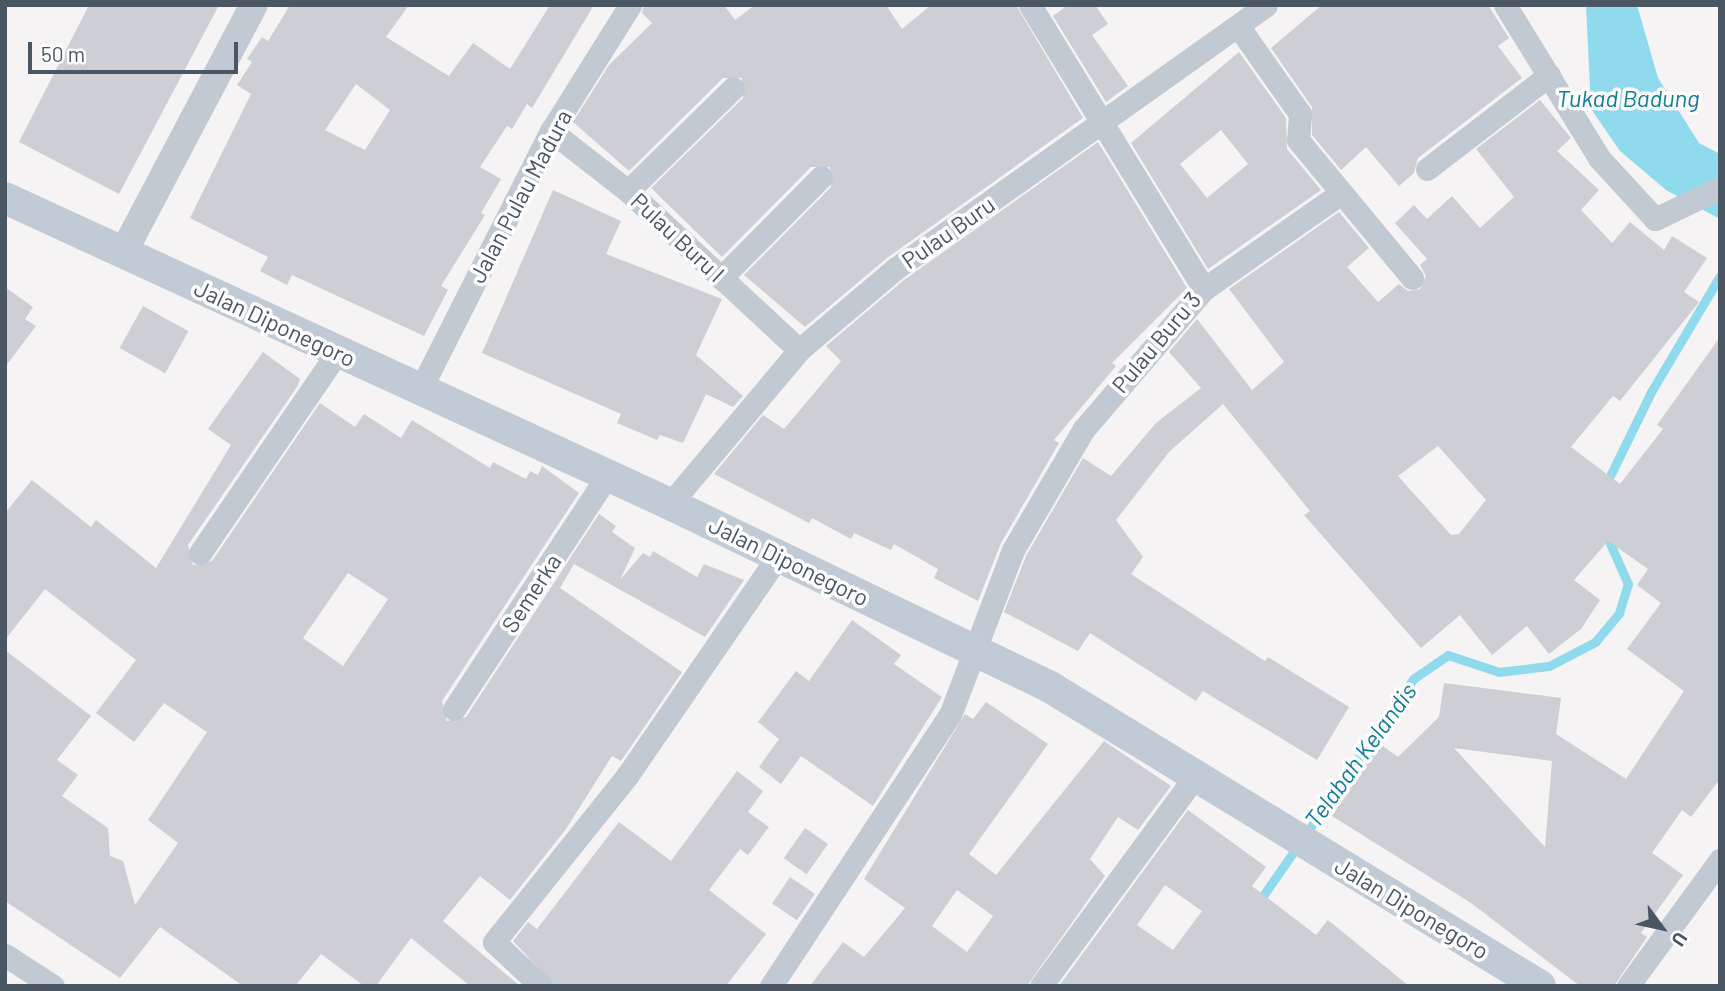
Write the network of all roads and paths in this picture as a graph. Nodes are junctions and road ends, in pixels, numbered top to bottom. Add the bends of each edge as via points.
1 (254, 5) edge
2 (630, 5) edge
3 (1030, 5) edge
4 (1266, 5) edge
5 (1505, 5) edge
6 (1238, 26) junction
7 (1549, 75) junction
8 (733, 88) dead end
9 (1106, 122) junction
10 (551, 131) junction
11 (1427, 169) dead end
12 (821, 177) dead end
13 (1720, 188) edge
14 (628, 191) junction
15 (1341, 193) junction
16 (5, 198) edge
17 (122, 253) junction
18 (721, 278) junction
19 (1412, 278) dead end
20 (1204, 289) junction
21 (799, 350) junction
22 (337, 353) junction
23 (419, 392) junction
24 (607, 476) junction
25 (670, 504) junction
26 (200, 553) dead end
27 (778, 556) junction
28 (978, 651) junction
29 (454, 709) dead end
30 (1196, 775) junction
31 (1720, 860) edge
32 (5, 956) edge
33 (53, 986) edge
34 (541, 986) edge
35 (771, 986) edge
36 (1041, 986) edge
37 (1540, 986) edge
38 (1628, 986) edge

1 - 17 street
2 - 10 street, Jalan Pulau Madura
3 - 9 street, Pulau Buru 3
4 - 6 street, Pulau Buru
5 - 7 street
6 - 9 street, Pulau Buru
6 - 15 street via 1298,110 1298,140
7 - 11 street
7 - 13 street via 1626,193 1655,219 1665,219
8 - 14 street
9 - 20 street, Pulau Buru 3
9 - 21 street, Pulau Buru via 895,269
10 - 14 street, Pulau Buru I
10 - 23 street, Jalan Pulau Madura
12 - 18 street
14 - 18 street, Pulau Buru I
15 - 19 street
15 - 20 street
16 - 17 main road, Jalan Diponegoro
17 - 22 main road, Jalan Diponegoro
18 - 21 street, Pulau Buru I
20 - 28 street, Pulau Buru 3 via 1083,430 1013,550
21 - 25 street, Pulau Buru
22 - 23 main road, Jalan Diponegoro
22 - 26 street
23 - 24 main road, Jalan Diponegoro
24 - 25 main road, Jalan Diponegoro
24 - 29 street, Semerka
25 - 27 main road, Jalan Diponegoro
27 - 28 main road, Jalan Diponegoro
27 - 34 street via 627,776 494,942
28 - 30 main road, Jalan Diponegoro
28 - 35 street, Pulau Buru 3 via 937,737
30 - 36 street
30 - 37 main road, Jalan Diponegoro
31 - 38 street
32 - 33 street

